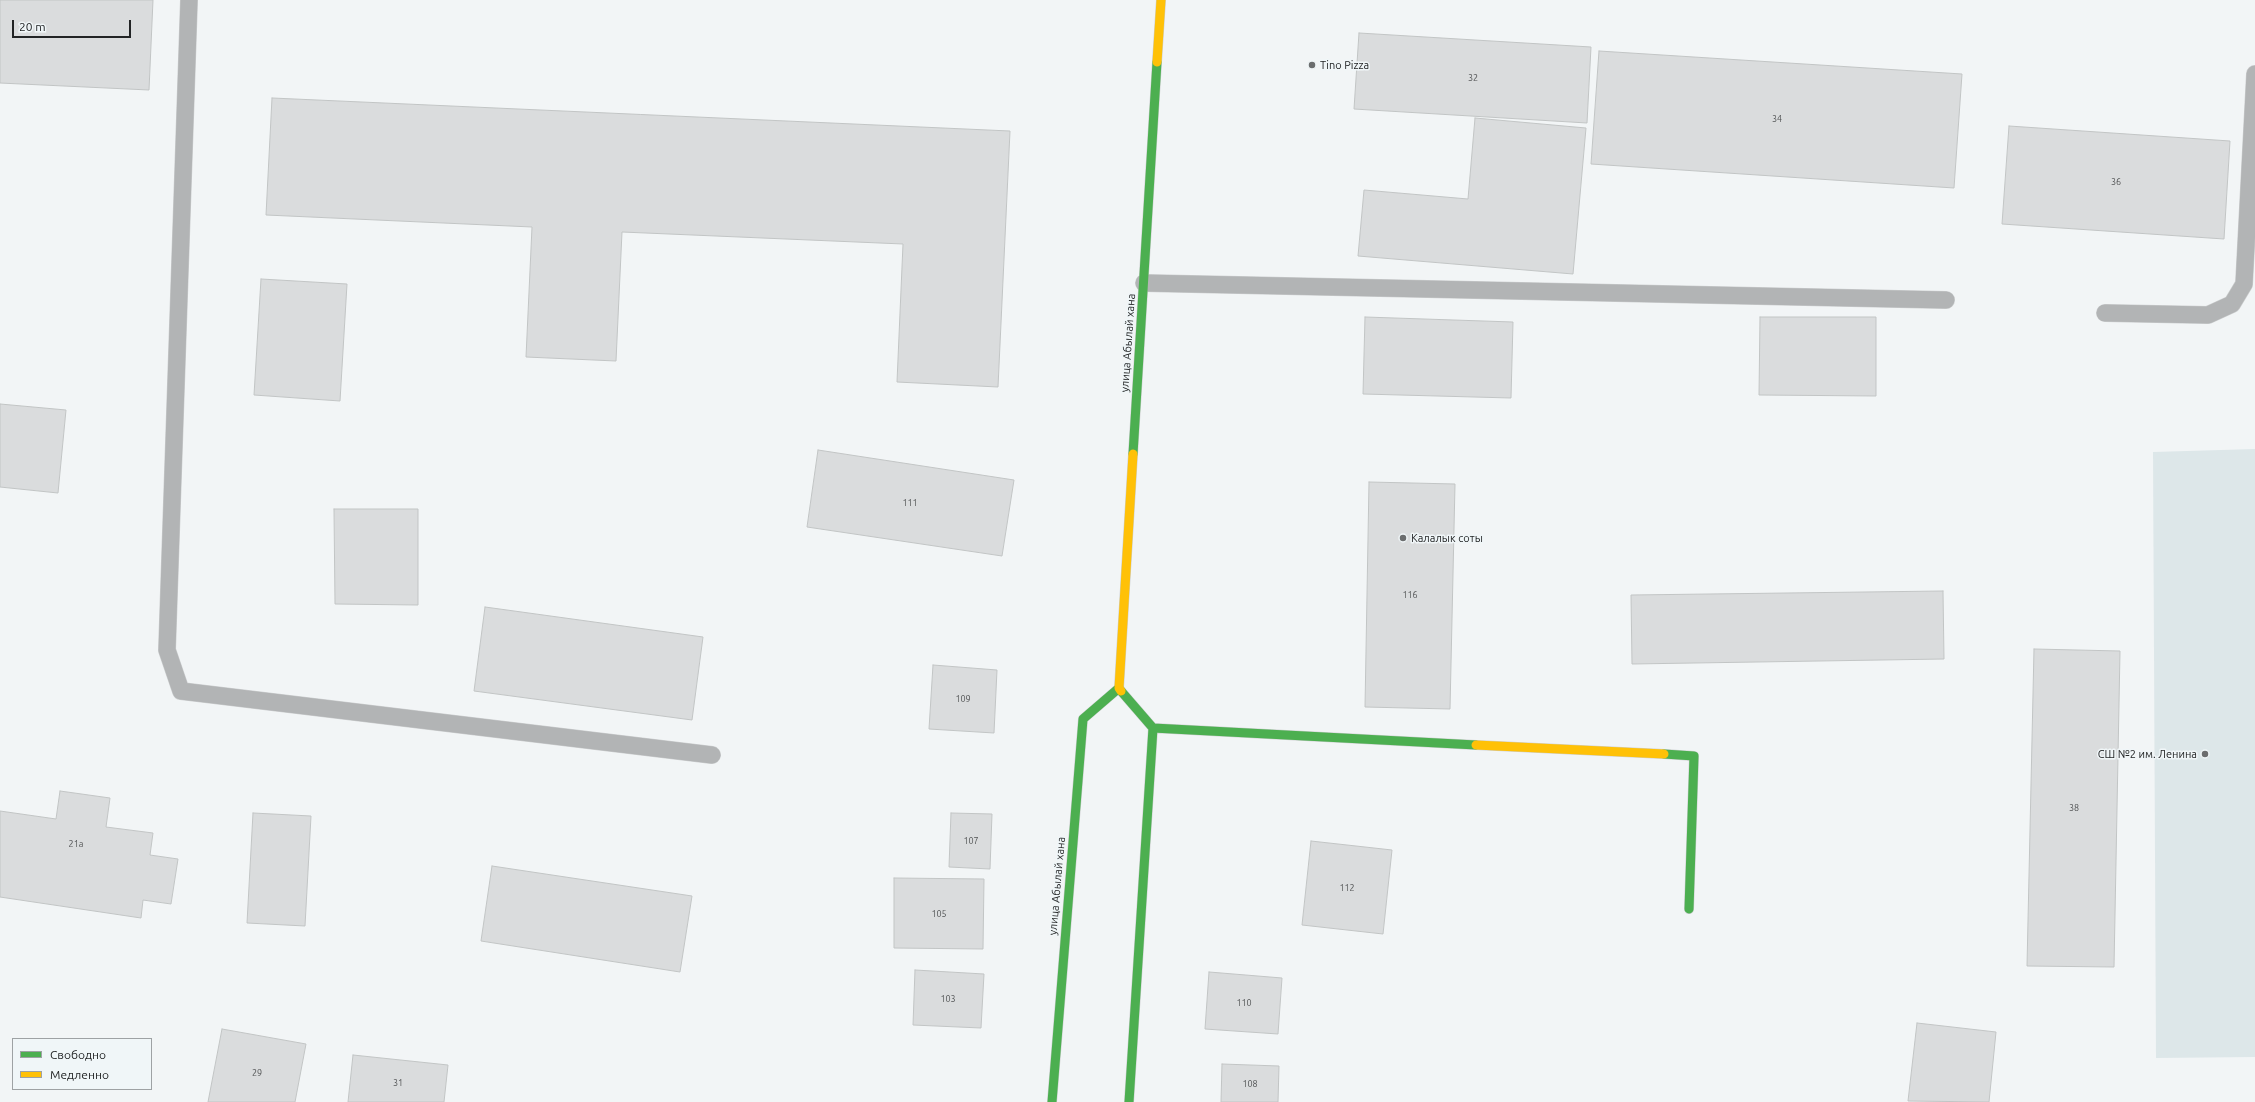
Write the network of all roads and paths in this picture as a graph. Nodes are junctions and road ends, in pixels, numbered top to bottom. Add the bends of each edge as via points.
1 (189, 0) edge
2 (1161, 0) edge
3 (2255, 74) edge
4 (1144, 283) junction
5 (1946, 300) dead end
6 (2105, 313) dead end
7 (1119, 688) junction
8 (1153, 728) junction
9 (712, 755) dead end
10 (1689, 910) dead end
11 (1052, 1102) edge
12 (1129, 1102) edge

1 - 9 lane via 167,650 180,691
2 - 4 street, улица Абылай хана
3 - 6 lane via 2244,284 2232,304 2208,315
4 - 5 lane
4 - 7 street, улица Абылай хана
7 - 8 street
7 - 11 street, улица Абылай хана via 1083,719
8 - 10 street via 1694,756
8 - 12 street

